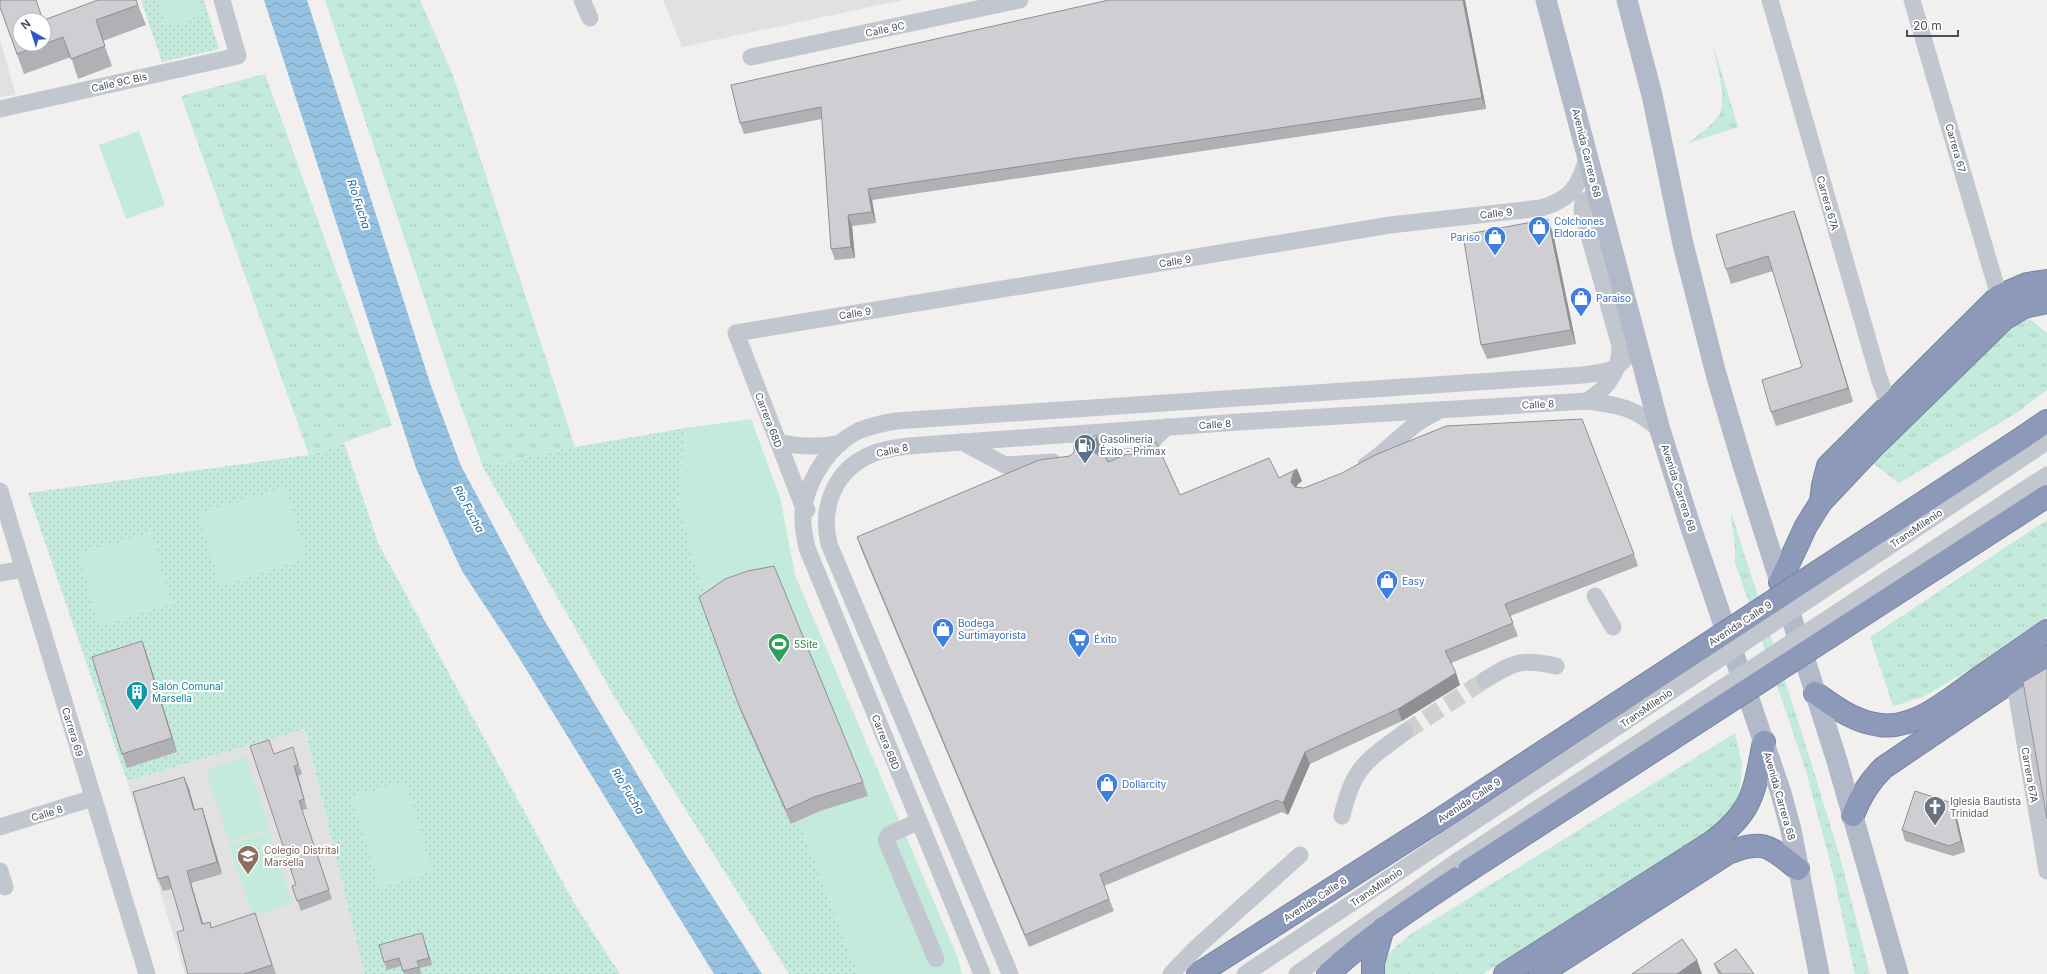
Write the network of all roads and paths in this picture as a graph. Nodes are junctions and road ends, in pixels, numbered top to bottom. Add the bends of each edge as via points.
1 (222, 0) edge
2 (582, 0) edge
3 (1020, 0) edge
4 (1546, 0) edge
5 (1627, 0) edge
6 (1770, 0) edge
7 (1912, 0) edge
8 (590, 18) dead end
9 (751, 58) dead end
10 (0, 109) edge
11 (1588, 156) junction
12 (1600, 207) junction
13 (2047, 281) edge
14 (1999, 296) junction
15 (2047, 302) edge
16 (736, 333) joint
17 (1636, 343) junction
18 (1618, 368) junction
19 (1587, 401) junction
20 (1888, 405) junction
21 (1443, 409) junction
22 (2047, 421) edge
23 (1166, 427) junction
24 (1660, 430) junction
25 (778, 442) junction
26 (841, 442) junction
27 (961, 442) junction
28 (2047, 442) edge
29 (2029, 444) junction
30 (1106, 458) edge
31 (1069, 460) edge
32 (1352, 472) edge
33 (2047, 475) edge
34 (0, 491) edge
35 (2047, 496) edge
36 (1821, 502) junction
37 (803, 506) junction
38 (827, 536) junction
39 (24, 569) junction
40 (0, 573) edge
41 (1780, 582) junction
42 (1595, 596) dead end
43 (1613, 627) dead end
44 (2047, 631) edge
45 (2047, 657) edge
46 (1556, 666) dead end
47 (2014, 679) junction
48 (1485, 680) tunnel mouth
49 (1815, 693) junction
50 (1405, 732) tunnel mouth
51 (1764, 742) junction
52 (93, 798) junction
53 (1853, 815) junction
54 (1342, 816) dead end
55 (918, 822) junction
56 (0, 827) edge
57 (1439, 832) junction
58 (1300, 855) dead end
59 (1464, 865) junction
60 (1798, 868) junction
61 (2047, 870) edge
62 (1383, 928) junction
63 (936, 959) dead end
64 (147, 974) edge
65 (982, 974) edge
66 (1010, 974) edge
67 (1172, 974) edge
68 (1198, 974) edge
69 (1245, 974) edge
70 (1297, 974) edge
71 (1328, 974) edge
72 (1372, 974) edge
73 (1505, 974) edge
74 (1540, 974) edge
75 (1819, 974) edge
76 (1898, 974) edge

1 - 10 street, Calle 9C Bis via 238,56
2 - 8 street
3 - 9 street, Calle 9C
4 - 11 main road, Avenida Carrera 68
5 - 41 main road via 1652,95 1683,244 1716,374
6 - 20 street, Carrera 67A
7 - 14 street, Carrera 67
11 - 12 main road, Avenida Carrera 68
11 - 16 street, Calle 9 via 1580,181 1571,194 1557,204 1541,208 1390,226
12 - 17 main road, Avenida Carrera 68
12 - 18 street via 1594,199 1588,198 1583,202 1582,212 1620,346
13 - 14 highway via 2027,284
14 - 20 highway
15 - 36 highway via 2024,307 2004,319 1870,449
16 - 25 street, Carrera 68D
17 - 18 street
17 - 24 main road, Avenida Carrera 68
18 - 19 street via 1606,386
18 - 26 street via 1583,375 896,421 874,425
19 - 21 street, Calle 8
19 - 24 street, Calle 8 via 1628,408
20 - 36 highway via 1828,466 1822,485
21 - 23 street, Calle 8
21 - 32 street via 1416,422 1378,457
22 - 29 highway, Avenida Calle 9
23 - 27 street, Calle 8
23 - 30 street via 1138,456
24 - 51 main road, Avenida Carrera 68
25 - 26 street via 810,447
25 - 37 street, Carrera 68D
26 - 37 street via 826,457 813,478
27 - 31 street via 1005,465
27 - 38 street, Calle 8 via 885,449 857,462 844,474 833,491 828,504
28 - 29 street
29 - 57 highway, Avenida Calle 9, bridge
33 - 59 street, bridge
34 - 39 street, Carrera 69
35 - 59 highway, bridge
36 - 41 highway via 1806,526
37 - 38 street, Carrera 68D
37 - 55 street, Carrera 68D via 807,548
38 - 66 street, Carrera 68D
39 - 40 street
39 - 52 street, Carrera 69
41 - 49 main road
42 - 43 street
44 - 49 highway via 1934,709 1910,720 1882,726 1860,721
45 - 47 highway
46 - 48 street via 1527,661 1512,664
47 - 53 highway via 1883,768 1869,782 1859,798
47 - 61 street, Carrera 67A
49 - 53 main road
50 - 54 street via 1363,765 1348,791
51 - 60 main road, Avenida Carrera 68 via 1781,793
51 - 73 highway via 1749,802 1733,825 1712,842
52 - 56 street, Calle 8
52 - 64 street, Carrera 69
53 - 76 main road
55 - 63 street via 890,834 886,840
55 - 65 street, Carrera 68D
57 - 68 highway, Avenida Calle 6
57 - 69 street, TransMilenio
58 - 67 street via 1197,947
59 - 62 highway
59 - 70 street
60 - 74 highway via 1773,849 1763,846 1749,845 1734,850
60 - 75 main road, Avenida Carrera 68
62 - 71 highway
62 - 72 highway

